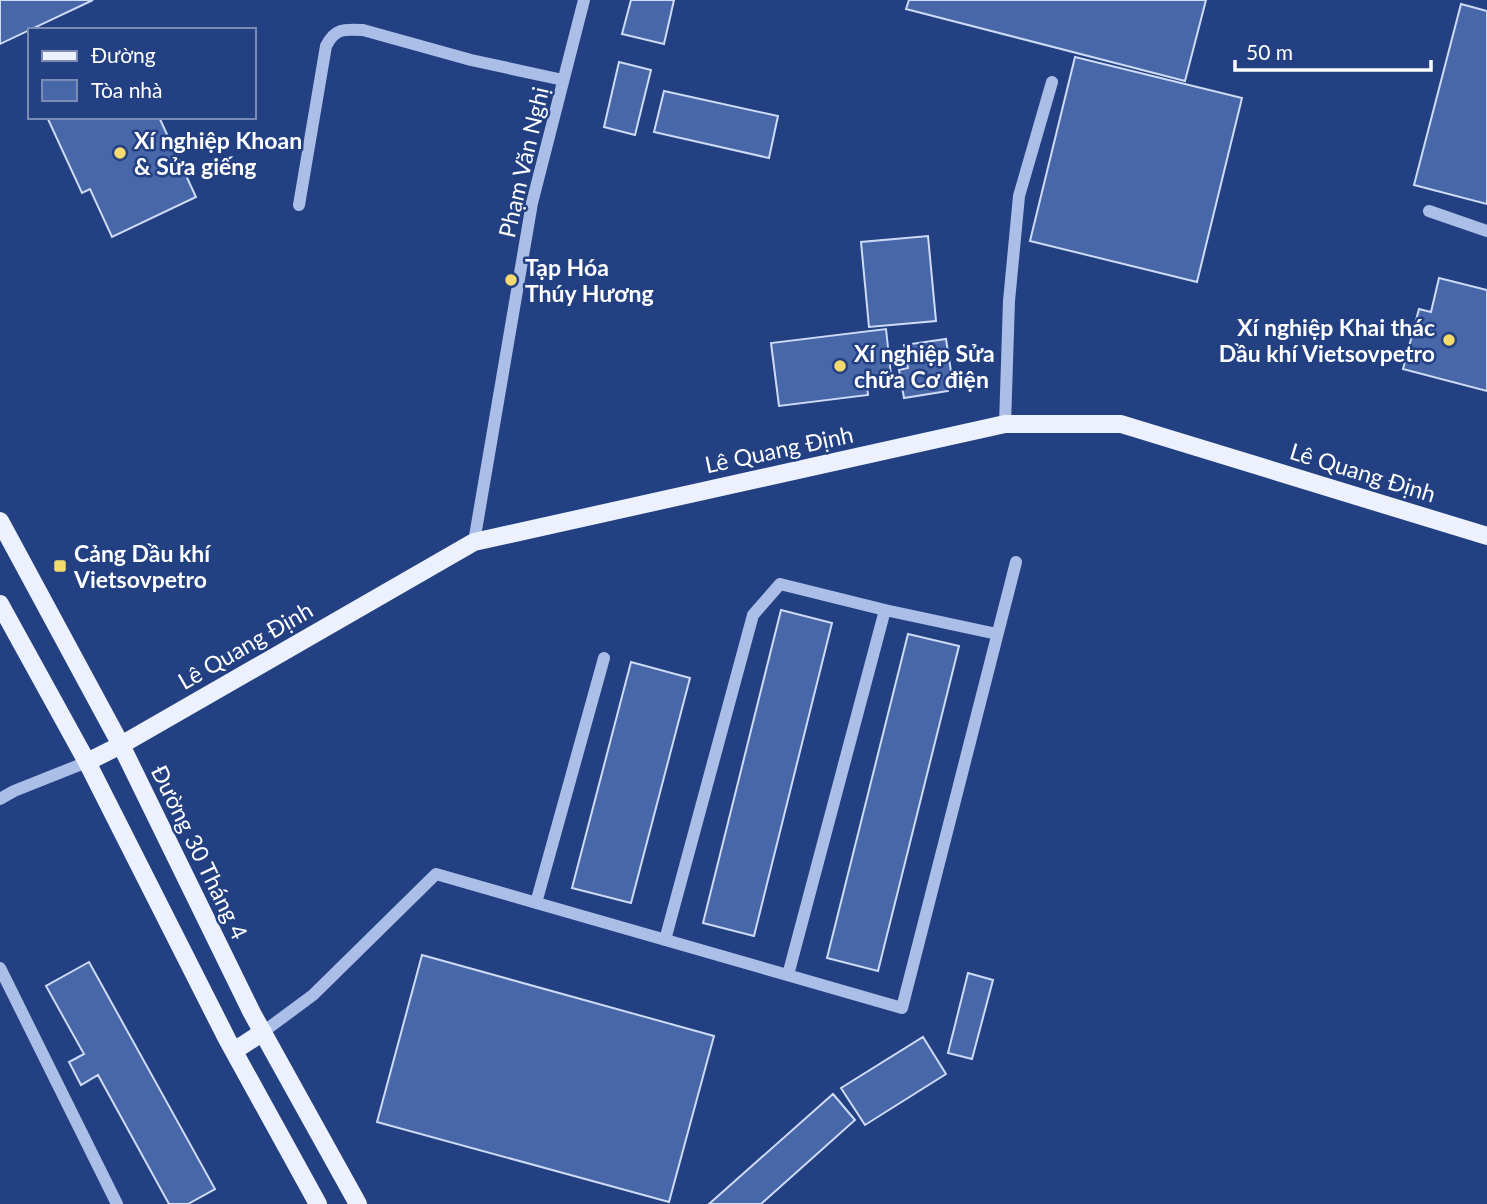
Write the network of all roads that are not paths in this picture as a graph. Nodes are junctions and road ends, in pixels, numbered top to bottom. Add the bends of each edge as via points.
1 (584, 0) edge
2 (564, 80) junction
3 (1052, 82) dead end
4 (299, 205) dead end
5 (1429, 211) dead end
6 (1487, 231) edge
7 (1005, 424) junction
8 (0, 521) edge
9 (1487, 536) edge
10 (474, 542) junction
11 (1016, 562) dead end
12 (0, 604) edge
13 (885, 610) junction
14 (997, 634) junction
15 (604, 658) dead end
16 (121, 745) junction
17 (88, 762) junction
18 (0, 799) edge
19 (536, 903) junction
20 (665, 940) junction
21 (0, 968) edge
22 (788, 975) junction
23 (263, 1032) junction
24 (234, 1051) junction
25 (117, 1204) edge
26 (318, 1204) edge
27 (358, 1204) edge

1 - 2 street, Phạm Văn Nghị
2 - 4 street via 344,29 329,38 326,46
2 - 10 street, Phạm Văn Nghị via 532,203
3 - 7 street via 1019,196 1009,300
5 - 6 street
7 - 9 main road, Lê Quang Định via 1121,424
7 - 10 main road, Lê Quang Định
8 - 16 main road, Đường 30 Tháng 4
10 - 16 main road, Lê Quang Định
11 - 14 street
12 - 17 main road
13 - 14 street
13 - 20 street via 780,584 753,615
13 - 22 street
14 - 22 street via 902,1008
15 - 19 street
16 - 17 main road, Lê Quang Định
16 - 23 main road, Đường 30 Tháng 4
17 - 18 street
17 - 24 main road
19 - 20 street
19 - 23 street via 436,874 313,995
20 - 22 street
21 - 25 street
23 - 24 main road
23 - 27 main road, Đường 30 Tháng 4
24 - 26 main road

